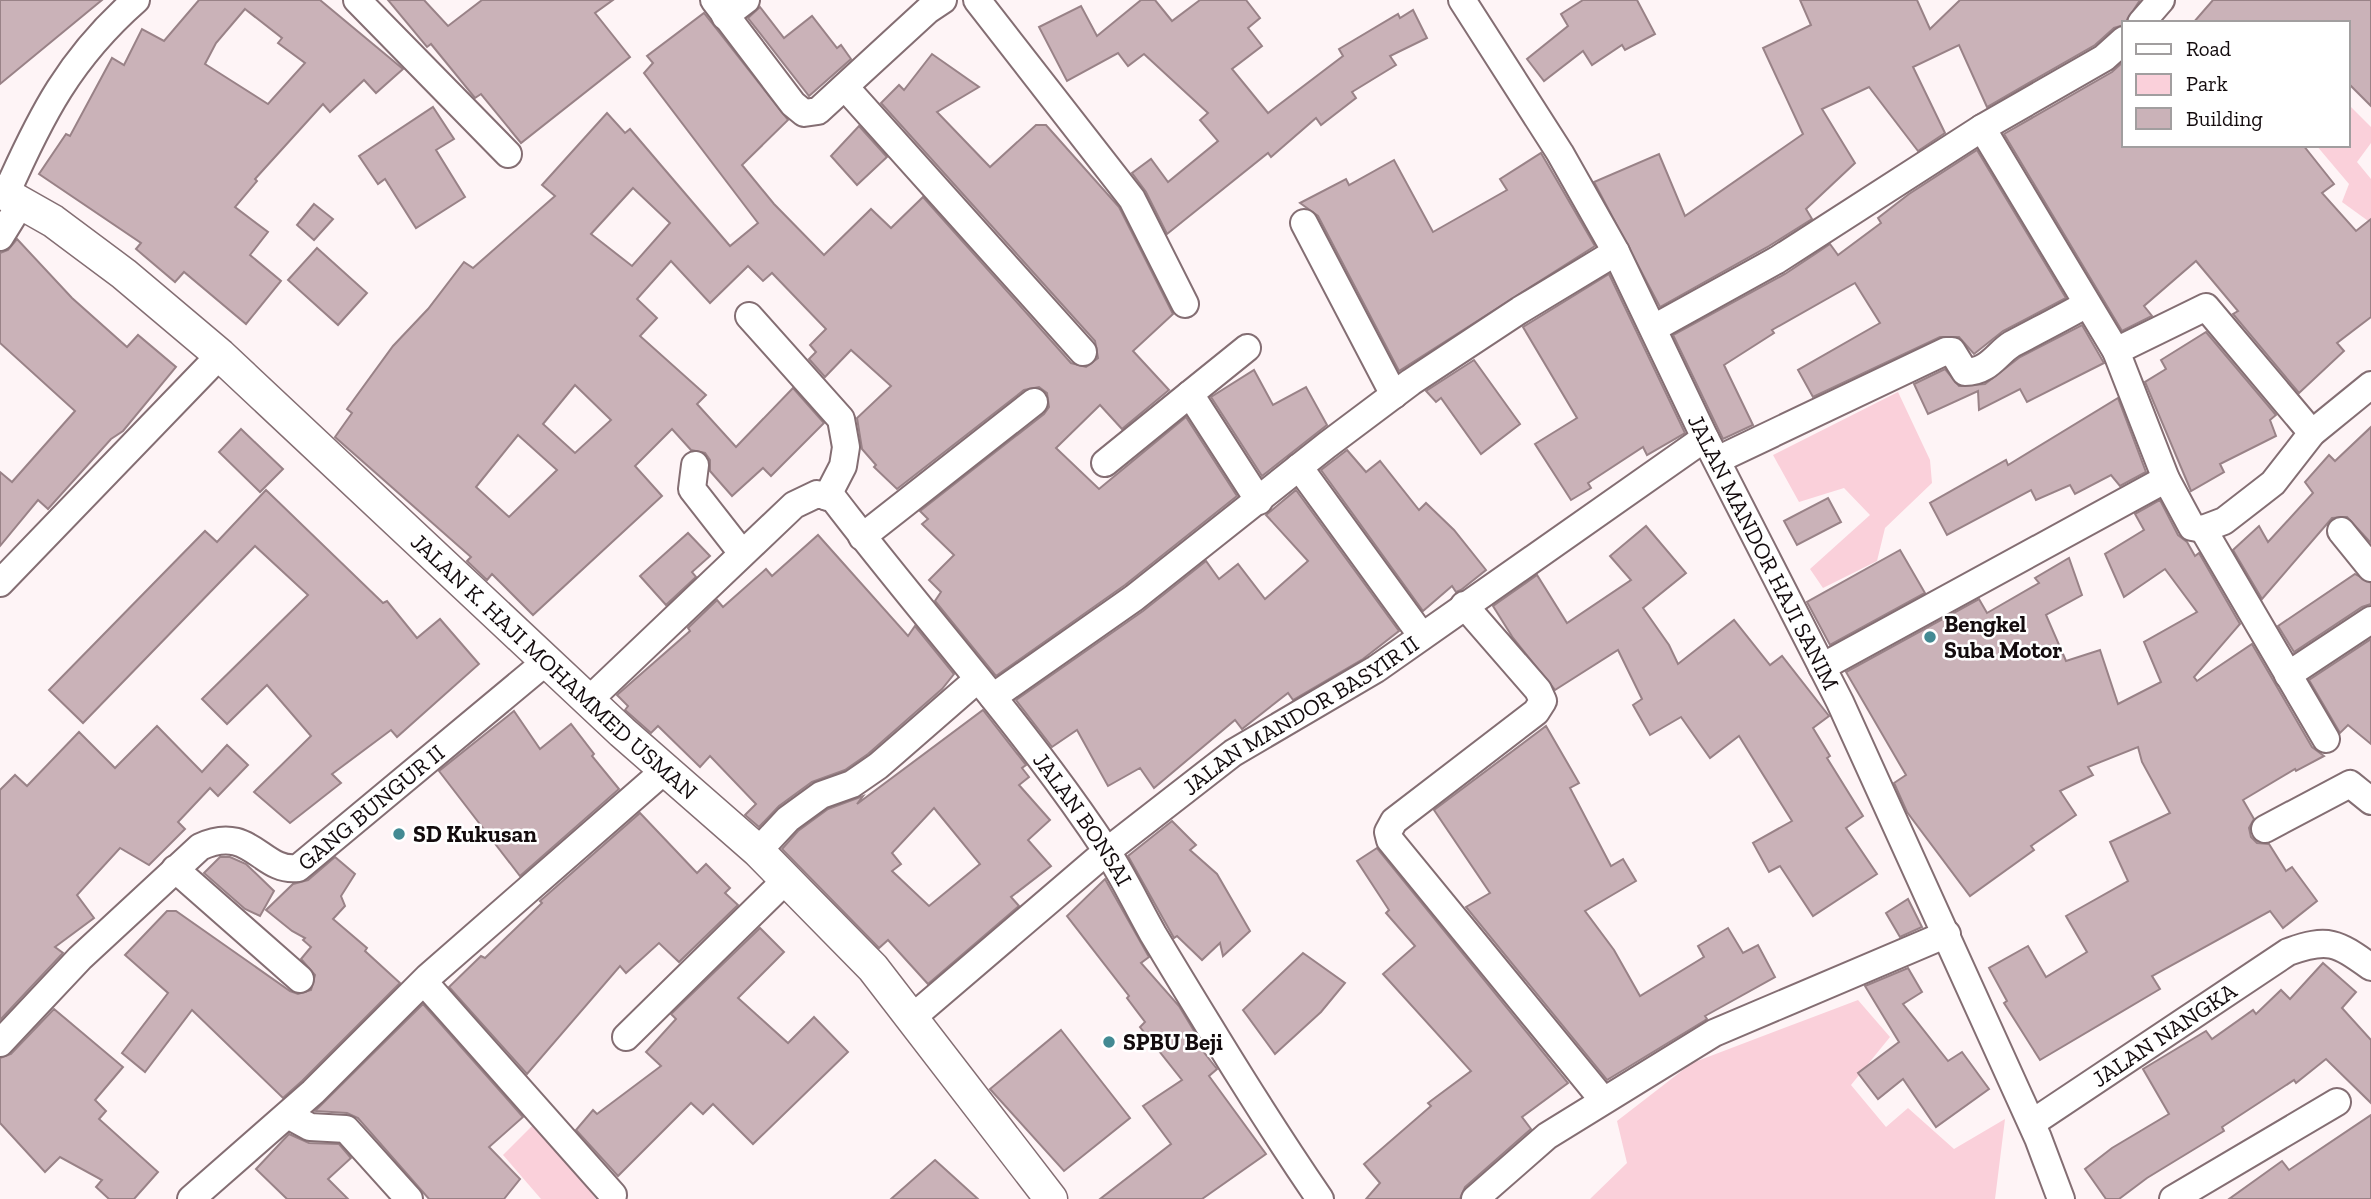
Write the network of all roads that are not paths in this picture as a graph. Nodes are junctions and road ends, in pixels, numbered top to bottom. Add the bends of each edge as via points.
1 (136, 0) edge
2 (357, 0) edge
3 (943, 0) edge
4 (977, 0) edge
5 (1462, 0) edge
6 (2161, 0) edge
7 (728, 5) edge
8 (2143, 21) edge
9 (2122, 42) edge
10 (845, 87) junction
11 (1982, 128) junction
12 (508, 154) dead end
13 (9, 196) edge
14 (1304, 223) dead end
15 (0, 237) edge
16 (1616, 251) junction
17 (1185, 304) dead end
18 (2087, 304) junction
19 (749, 316) dead end
20 (1654, 328) junction
21 (1247, 348) dead end
22 (2116, 351) junction
23 (1083, 352) dead end
24 (220, 355) junction
25 (2371, 385) edge
26 (1190, 394) junction
27 (1394, 395) junction
28 (1034, 402) dead end
29 (2312, 432) junction
30 (1711, 449) junction
31 (1105, 463) dead end
32 (695, 465) dead end
33 (1299, 467) junction
34 (2166, 479) junction
35 (827, 497) junction
36 (1259, 501) junction
37 (2203, 529) junction
38 (2341, 531) dead end
39 (862, 537) junction
40 (742, 553) junction
41 (2371, 568) edge
42 (0, 583) edge
43 (1464, 605) junction
44 (2371, 620) edge
45 (1422, 636) junction
46 (548, 660) junction
47 (1822, 667) junction
48 (2288, 675) junction
49 (986, 688) junction
50 (589, 700) junction
51 (2326, 739) dead end
52 (665, 770) junction
53 (2371, 801) edge
54 (2265, 829) dead end
55 (758, 851) junction
56 (1107, 851) junction
57 (175, 869) junction
58 (787, 879) junction
59 (1947, 934) junction
60 (2371, 967) edge
61 (300, 979) dead end
62 (424, 982) junction
63 (913, 1017) junction
64 (626, 1037) dead end
65 (0, 1043) edge
66 (1603, 1100) junction
67 (2337, 1102) dead end
68 (288, 1115) junction
69 (2032, 1123) junction
70 (613, 1195) dead end
71 (1045, 1197) edge
72 (191, 1199) edge
73 (410, 1199) edge
74 (1320, 1199) edge
75 (1475, 1199) edge
76 (2061, 1199) edge
77 (2173, 1199) edge

1 - 13 street via 77,60 40,118
2 - 12 street
3 - 10 street
4 - 17 street via 1132,200
5 - 16 street, JALAN MANDOR HAJI SANIM via 1560,153
6 - 8 street
7 - 10 street via 793,104 804,113 818,111
9 - 11 street via 2104,58
10 - 23 street
11 - 18 street
11 - 20 street via 1777,260
13 - 15 street
13 - 24 street, JALAN K. HAJI MOHAMMED USMAN via 53,221 124,274
14 - 27 street
16 - 20 street, JALAN MANDOR HAJI SANIM
16 - 27 street
18 - 22 street
18 - 30 street, JALAN MANDOR BASYIR II via 1971,372 1965,372 1952,351 1946,352
19 - 35 street via 841,419 846,447 843,467
20 - 30 street, JALAN MANDOR HAJI SANIM
21 - 26 street
22 - 29 street via 2206,307
22 - 34 street
24 - 42 street
24 - 46 street, JALAN K. HAJI MOHAMMED USMAN
25 - 29 street
26 - 31 street
26 - 36 street
27 - 33 street
28 - 39 street
29 - 37 street via 2273,483 2224,521
30 - 43 street, JALAN MANDOR BASYIR II
30 - 47 street, JALAN MANDOR HAJI SANIM
32 - 40 street via 692,489
33 - 36 street
33 - 45 street
34 - 37 street via 2192,527
34 - 47 street
35 - 39 street, JALAN BONSAI
35 - 40 street via 817,495 794,505
36 - 49 street via 1134,598
37 - 48 street
38 - 41 street
39 - 49 street, JALAN BONSAI
40 - 50 street
43 - 45 street, JALAN MANDOR BASYIR II
43 - 66 street via 1543,701 1536,712 1394,821 1388,832 1390,840
44 - 48 street
45 - 56 street, JALAN MANDOR BASYIR II via 1376,669 1233,753
46 - 50 street, JALAN K. HAJI MOHAMMED USMAN
46 - 57 street, GANG BUNGUR II via 298,868 226,839 200,847
47 - 59 street, JALAN MANDOR HAJI SANIM
48 - 51 street
49 - 55 street via 852,784 821,796 788,819
49 - 56 street, JALAN BONSAI
50 - 52 street, JALAN K. HAJI MOHAMMED USMAN
52 - 55 street, JALAN K. HAJI MOHAMMED USMAN
52 - 62 street
53 - 54 street via 2350,784
55 - 58 street, JALAN K. HAJI MOHAMMED USMAN
56 - 63 street, JALAN MANDOR BASYIR II
56 - 74 street, JALAN BONSAI via 1263,1113
57 - 61 street
57 - 65 street, GANG BUNGUR II via 79,958
58 - 63 street, JALAN K. HAJI MOHAMMED USMAN via 865,958
58 - 64 street
59 - 66 street via 1714,1033
59 - 69 street, JALAN MANDOR HAJI SANIM
60 - 69 street, JALAN NANGKA via 2330,942 2288,952
62 - 68 street
62 - 70 street
63 - 71 street, JALAN K. HAJI MOHAMMED USMAN
66 - 75 street via 1548,1136
67 - 77 street
68 - 72 street
68 - 73 street via 310,1127 346,1129
69 - 76 street

